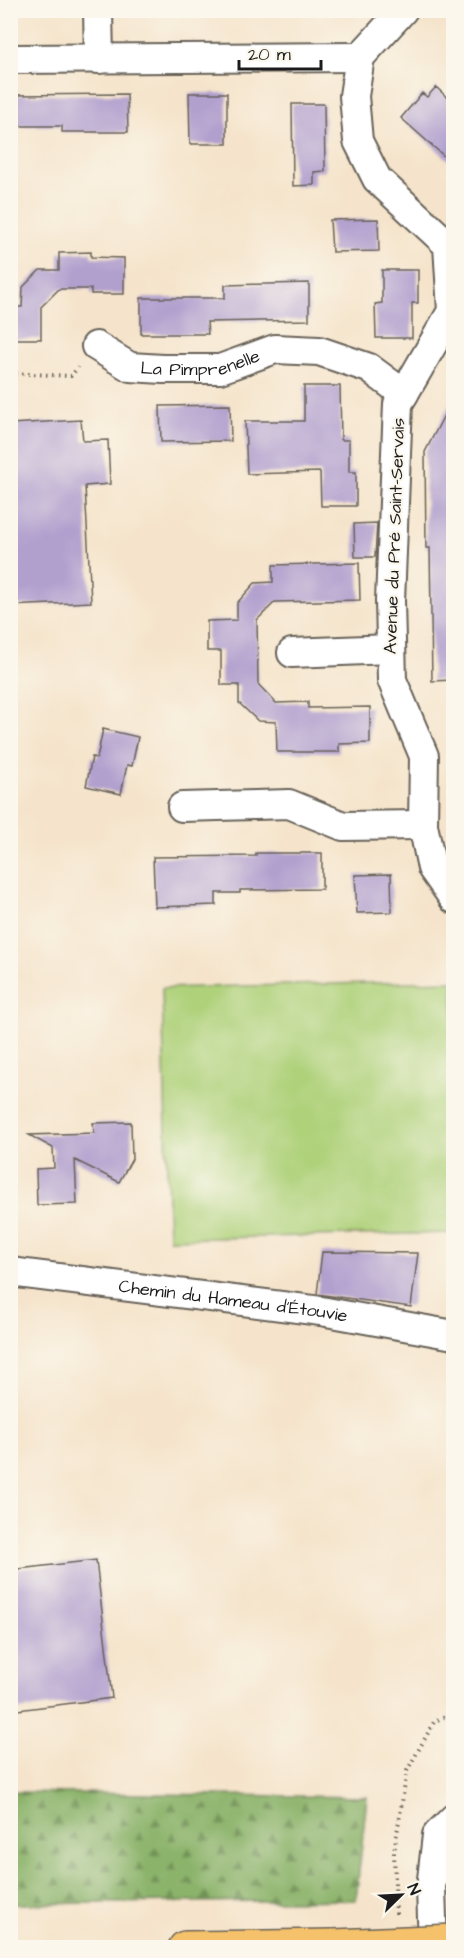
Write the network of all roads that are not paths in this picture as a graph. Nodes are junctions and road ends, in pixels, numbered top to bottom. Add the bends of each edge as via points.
1 (98, 10) edge
2 (403, 10) edge
3 (360, 57) junction
4 (10, 59) edge
5 (99, 59) junction
6 (96, 346) road end
7 (404, 394) junction
8 (390, 649) junction
9 (292, 653) dead end
10 (182, 807) dead end
11 (423, 825) junction
12 (453, 899) edge
13 (10, 1272) edge
14 (453, 1335) edge
15 (453, 1818) edge
16 (453, 1941) edge
17 (334, 1946) edge
18 (185, 1947) edge
19 (433, 1947) edge

1 - 5 street
2 - 3 street
3 - 5 street
3 - 7 street, Avenue du Pré Saint-Servais via 354,96 358,141 377,179 448,245 452,311
4 - 5 street
6 - 7 street, La Pimprenelle via 130,367 163,369 220,369 275,349 319,351 369,368
7 - 8 street, Avenue du Pré Saint-Servais via 398,405
8 - 9 street
8 - 11 street, Avenue du Pré Saint-Servais via 392,680 424,756
10 - 11 street via 289,804 344,826
11 - 12 street, Avenue du Pré Saint-Servais via 432,868
13 - 14 street, Chemin du Hameau d'Étouvie via 321,1311
15 - 19 street via 437,1835 431,1888
16 - 17 highway, bridge
17 - 18 highway

